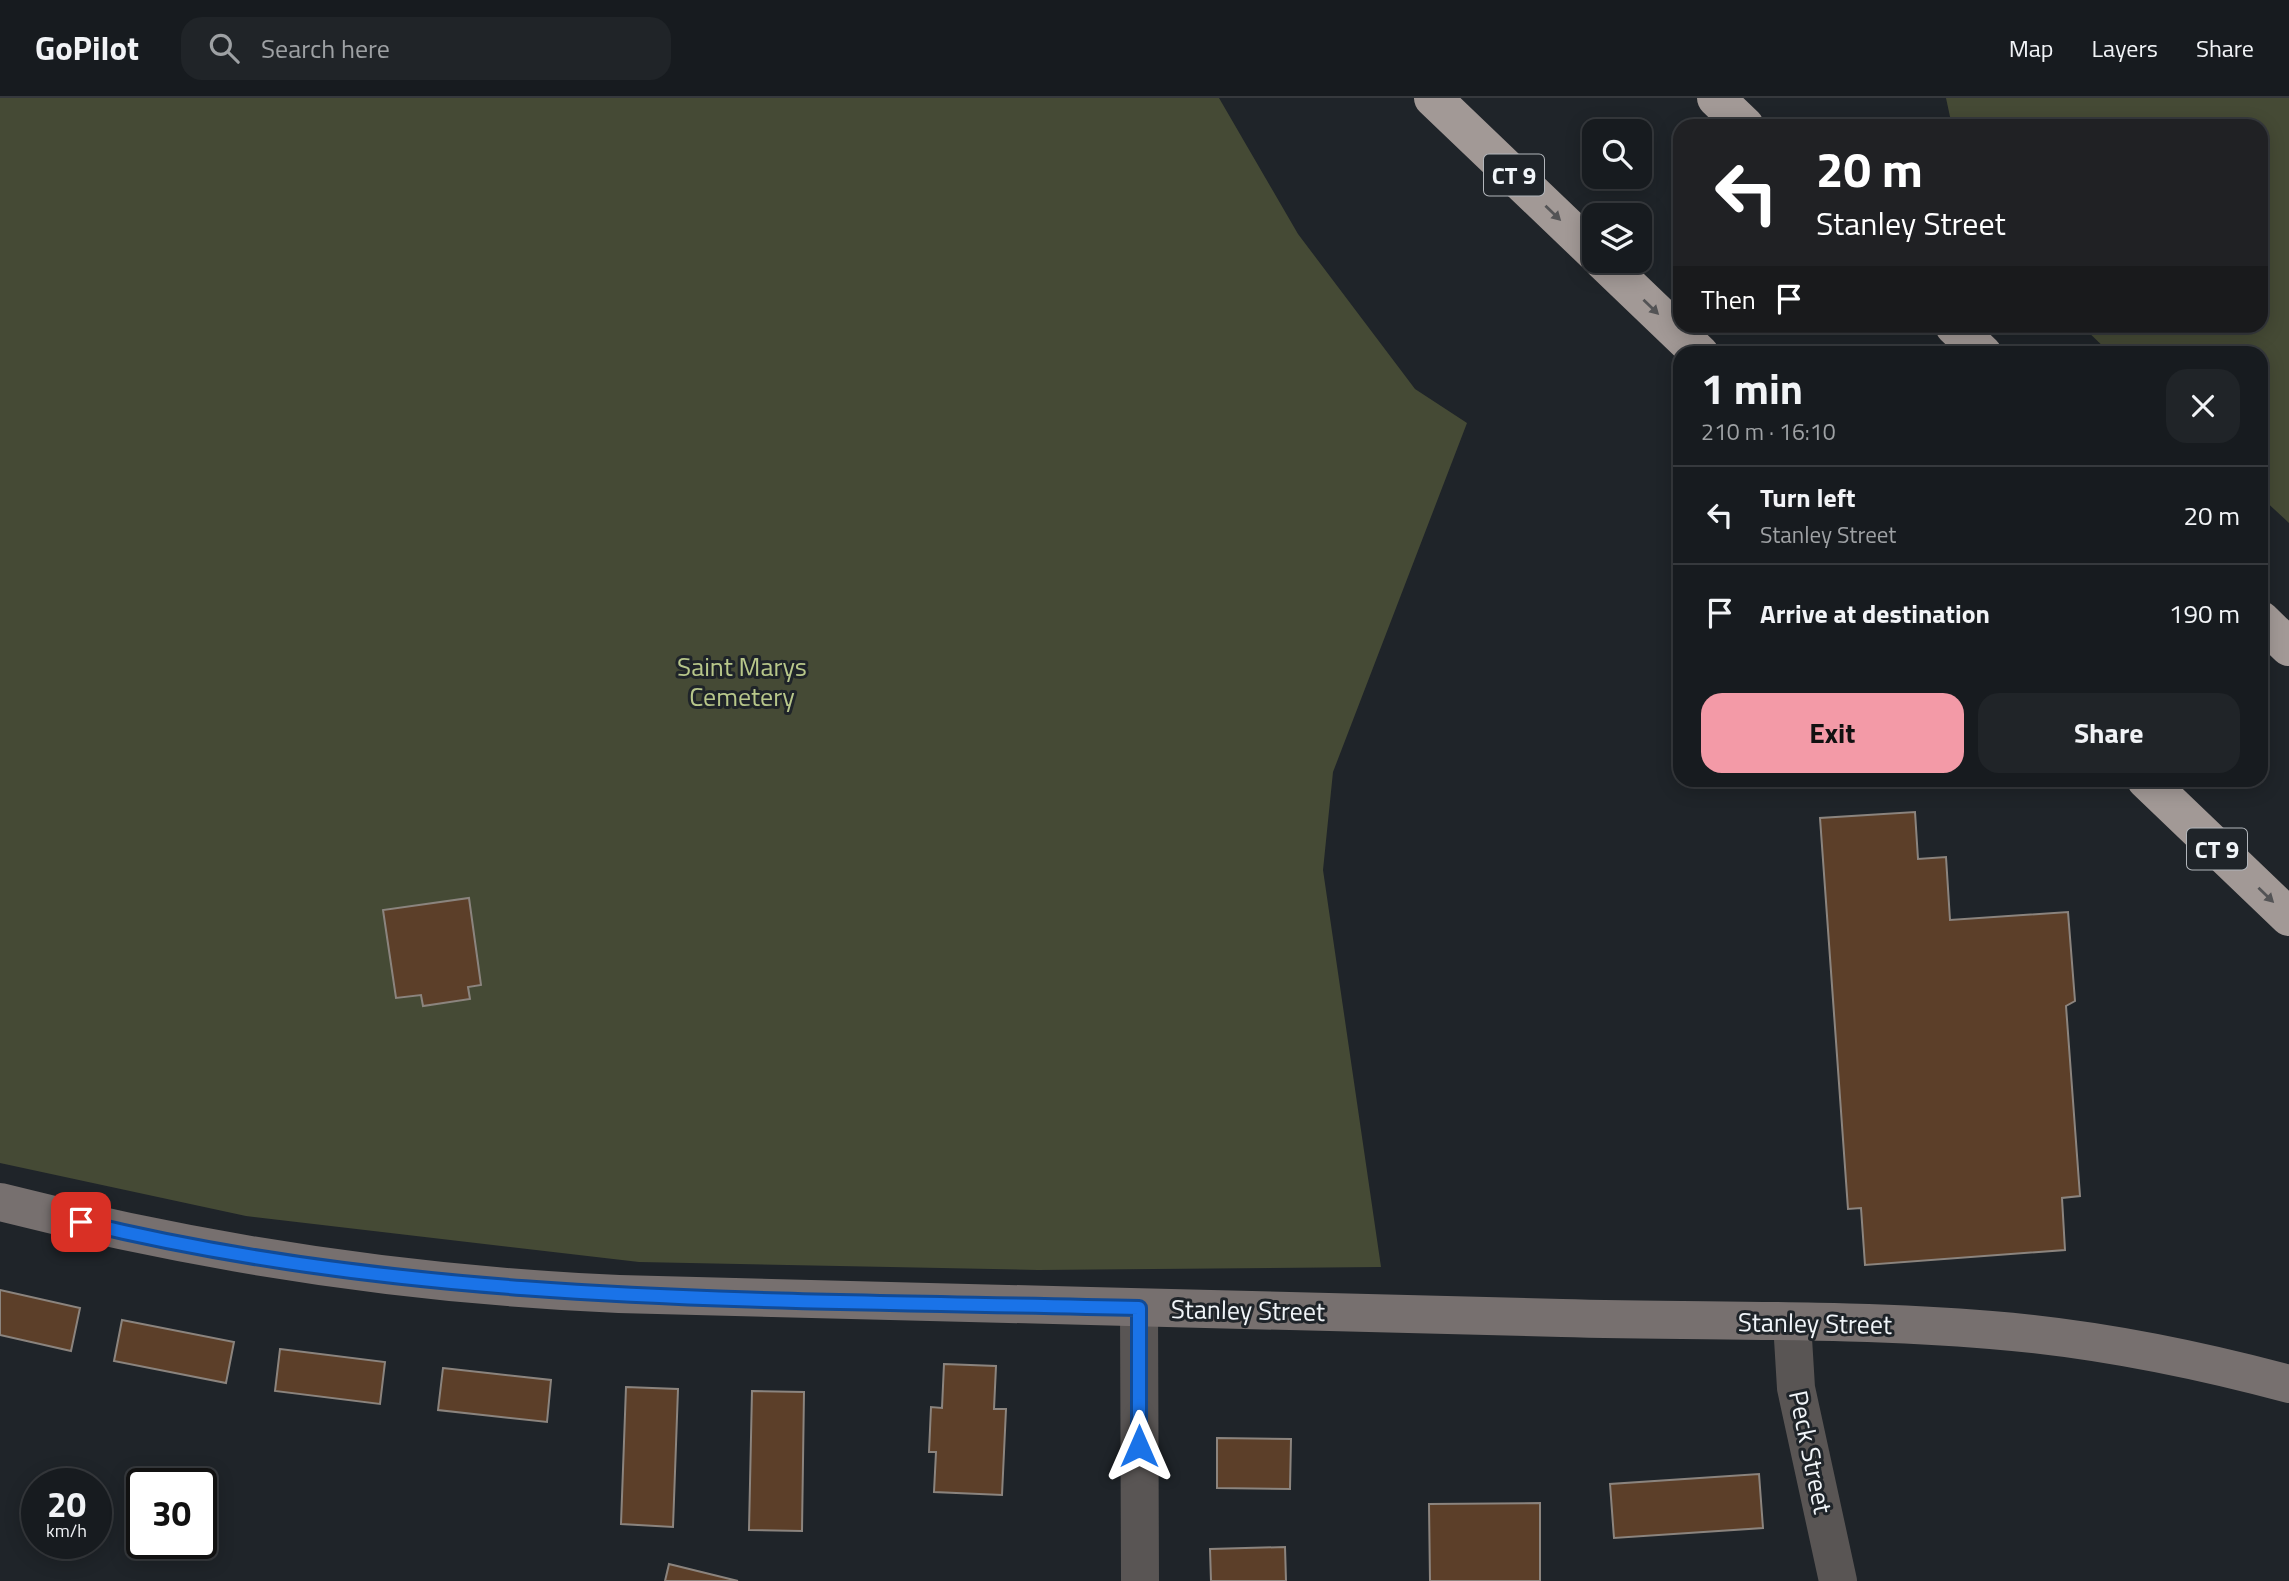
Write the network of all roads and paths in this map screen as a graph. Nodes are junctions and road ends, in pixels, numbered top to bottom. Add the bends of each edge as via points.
1 (1433, 98) edge
2 (1716, 98) edge
3 (1738, 119) edge
4 (1582, 241) edge
5 (1616, 273) edge
6 (1673, 328) edge
7 (1678, 333) edge
8 (1961, 333) edge
9 (1692, 346) edge
10 (1975, 346) edge
11 (2268, 627) edge
12 (2289, 647) edge
13 (2153, 787) edge
14 (2289, 917) edge
15 (0, 1202) edge
16 (1139, 1308) junction
17 (1793, 1322) junction
18 (2289, 1384) edge
19 (1140, 1581) edge
20 (1838, 1581) edge

1 -> 4 highway, CT 9
2 - 3 highway
5 -> 6 highway
7 -> 9 highway
8 - 10 highway
11 - 12 highway
13 -> 14 highway, CT 9
15 - 16 main road, Stanley Street via 227,1253 450,1283 619,1294
16 - 17 main road, Stanley Street
16 - 19 street
17 - 18 main road, Stanley Street via 1916,1325 2048,1336
17 - 20 street, Peck Street via 1796,1388

